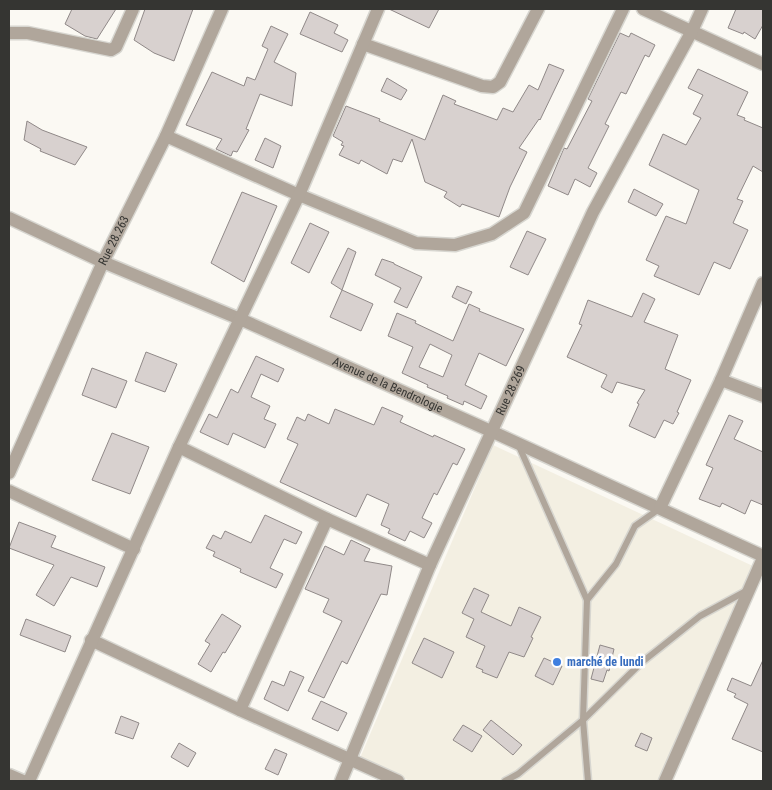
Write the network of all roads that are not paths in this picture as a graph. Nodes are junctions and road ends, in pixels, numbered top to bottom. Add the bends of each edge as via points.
1 (133, 9) edge
2 (222, 9) edge
3 (378, 9) edge
4 (538, 9) edge
5 (623, 9) edge
6 (643, 9) edge
7 (702, 9) edge
8 (692, 31) junction
9 (9, 33) edge
10 (363, 44) junction
11 (763, 64) edge
12 (166, 136) junction
13 (299, 195) junction
14 (9, 218) edge
15 (103, 262) junction
16 (763, 283) edge
17 (240, 319) junction
18 (721, 380) junction
19 (763, 396) edge
20 (492, 432) junction
21 (518, 443) junction
22 (179, 447) junction
23 (9, 473) edge
24 (9, 491) edge
25 (660, 508) junction
26 (327, 519) junction
27 (134, 549) junction
28 (763, 557) edge
29 (430, 565) junction
30 (749, 589) junction
31 (587, 600) junction
32 (91, 640) junction
33 (240, 710) junction
34 (584, 720) junction
35 (351, 760) junction
36 (9, 775) edge
37 (23, 781) edge
38 (29, 781) edge
39 (341, 781) edge
40 (398, 781) edge
41 (505, 781) edge
42 (588, 781) edge
43 (665, 781) edge

1 - 9 street via 116,47 111,50 28,33
2 - 12 street, Rue 28.263
3 - 10 street
4 - 10 street via 500,82 493,87 482,86
5 - 13 street via 524,213 492,234 455,245 416,243
6 - 8 street
7 - 8 street, Rue 28.269
8 - 11 street
8 - 20 street, Rue 28.269 via 594,212
10 - 13 street
12 - 13 street
12 - 15 street, Rue 28.263
13 - 17 street
14 - 15 street, Avenue de la Bendrologie
15 - 17 street, Avenue de la Bendrologie
15 - 23 street, Rue 28.263
16 - 18 street
17 - 20 street, Avenue de la Bendrologie
17 - 22 street
18 - 19 street
18 - 25 street
20 - 21 street, Avenue de la Bendrologie
20 - 29 street, Rue 28.269
21 - 25 street, Avenue de la Bendrologie
21 - 31 lane
22 - 26 street
22 - 27 street
24 - 27 street
25 - 28 street, Avenue de la Bendrologie
25 - 31 lane via 634,526 616,564
26 - 29 street
26 - 33 street
27 - 32 street
28 - 30 street
29 - 35 street, Rue 28.269
30 - 34 lane via 700,616 641,663
30 - 43 street
31 - 34 lane
32 - 33 street
32 - 38 street
33 - 35 street
34 - 41 lane
34 - 42 lane
35 - 39 street, Rue 28.269
35 - 40 street
36 - 37 street

